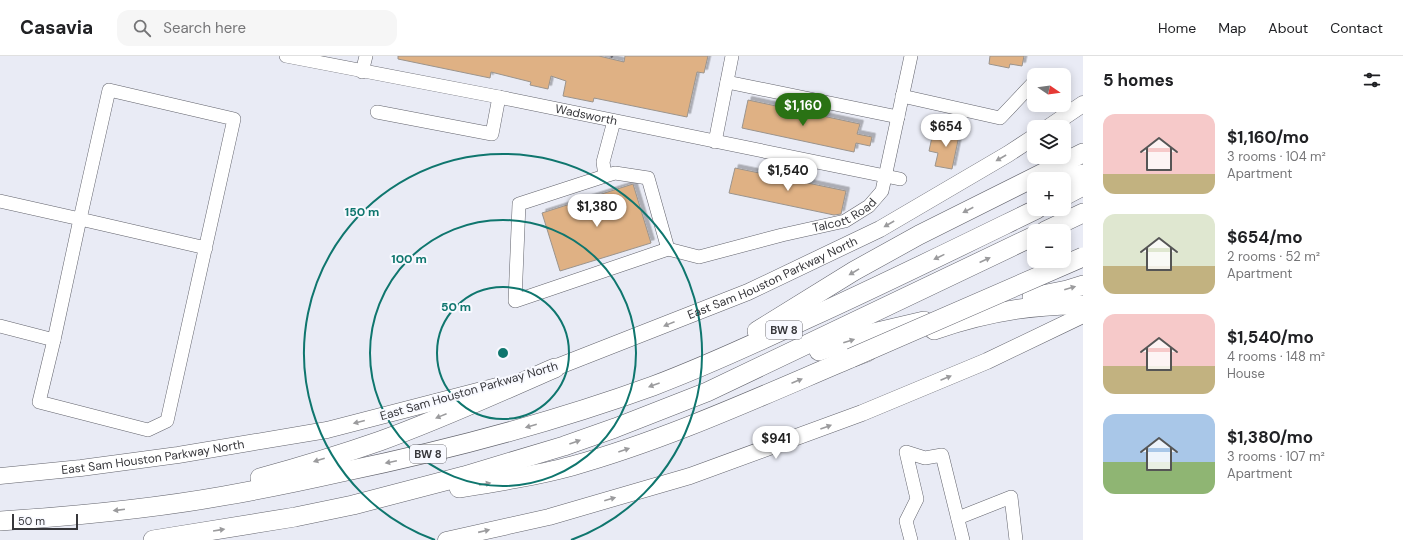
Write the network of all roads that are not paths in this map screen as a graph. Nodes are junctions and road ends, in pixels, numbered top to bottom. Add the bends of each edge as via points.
1 (286, 56) edge
2 (366, 56) edge
3 (732, 56) edge
4 (911, 56) edge
5 (362, 72) junction
6 (727, 82) junction
7 (1027, 89) edge
8 (902, 96) junction
9 (499, 97) junction
10 (1083, 104) edge
11 (377, 112) dead end
12 (898, 117) junction
13 (1059, 120) edge
14 (614, 121) junction
15 (715, 142) junction
16 (1027, 142) edge
17 (1083, 153) edge
18 (1083, 174) edge
19 (605, 176) junction
20 (1071, 176) edge
21 (885, 177) junction
22 (900, 179) dead end
23 (1083, 186) edge
24 (1027, 187) edge
25 (1003, 192) junction
26 (1071, 192) edge
27 (0, 201) edge
28 (1083, 213) edge
29 (1027, 214) edge
30 (80, 219) junction
31 (1060, 224) edge
32 (1027, 239) edge
33 (206, 248) junction
34 (668, 249) junction
35 (1083, 257) edge
36 (1083, 284) edge
37 (1083, 305) edge
38 (1083, 315) edge
39 (0, 326) edge
40 (54, 340) junction
41 (851, 358) junction
42 (555, 368) junction
43 (690, 371) junction
44 (707, 392) junction
45 (0, 476) edge
46 (158, 506) junction
47 (294, 517) junction
48 (958, 518) junction
49 (0, 522) edge
50 (153, 540) edge
51 (446, 540) edge
52 (911, 540) edge
53 (963, 540) edge
54 (1016, 540) edge

1 - 5 street, Wadsworth
2 - 5 street
3 - 6 street
4 - 8 street, Talcott Road
5 - 9 street, Wadsworth
6 - 12 street
6 - 15 street
7 - 8 street via 1000,118
8 - 12 street, Talcott Road
9 - 11 street via 492,134
9 - 14 street, Wadsworth
10 - 13 main road
12 - 21 street, Talcott Road
14 - 15 street, Wadsworth
14 - 19 street via 603,162
15 - 21 street, Wadsworth
16 -> 42 main road, East Sam Houston Parkway North via 873,233 748,292
17 - 25 highway
18 - 20 highway
19 - 34 street via 615,173 648,178
19 - 34 street via 519,204 514,301
21 - 22 street, Wadsworth
21 - 34 street, Talcott Road via 882,191 868,206 845,221 699,258
23 - 26 highway
24 - 25 highway
25 -> 43 highway via 854,271
27 - 30 street
28 - 31 highway
29 -> 43 highway, BW 8 via 877,287
30 - 33 street
30 - 33 street via 109,90 234,119
30 - 40 street
44 -> 32 highway, BW 8
33 - 40 street via 167,421 148,430 39,402
35 - 41 highway, bridge
44 -> 36 highway via 873,333 1067,290
37 - 41 highway, bridge via 1041,306 963,320
51 -> 38 main road via 549,517 690,476 862,413 987,361
39 - 40 street
47 -> 41 highway via 518,478 570,466 656,439
42 -> 45 main road, East Sam Houston Parkway North via 472,393 327,430 178,456
42 -> 46 highway via 381,440 270,475
43 -> 46 highway, BW 8 via 579,411 451,448 283,485
47 -> 44 highway, BW 8 via 410,491 513,462 564,446
46 -> 49 highway, BW 8
50 -> 47 highway, BW 8
48 - 52 street via 942,455 925,458 906,452 917,499 906,520
48 - 53 street
48 - 54 street via 1011,496

